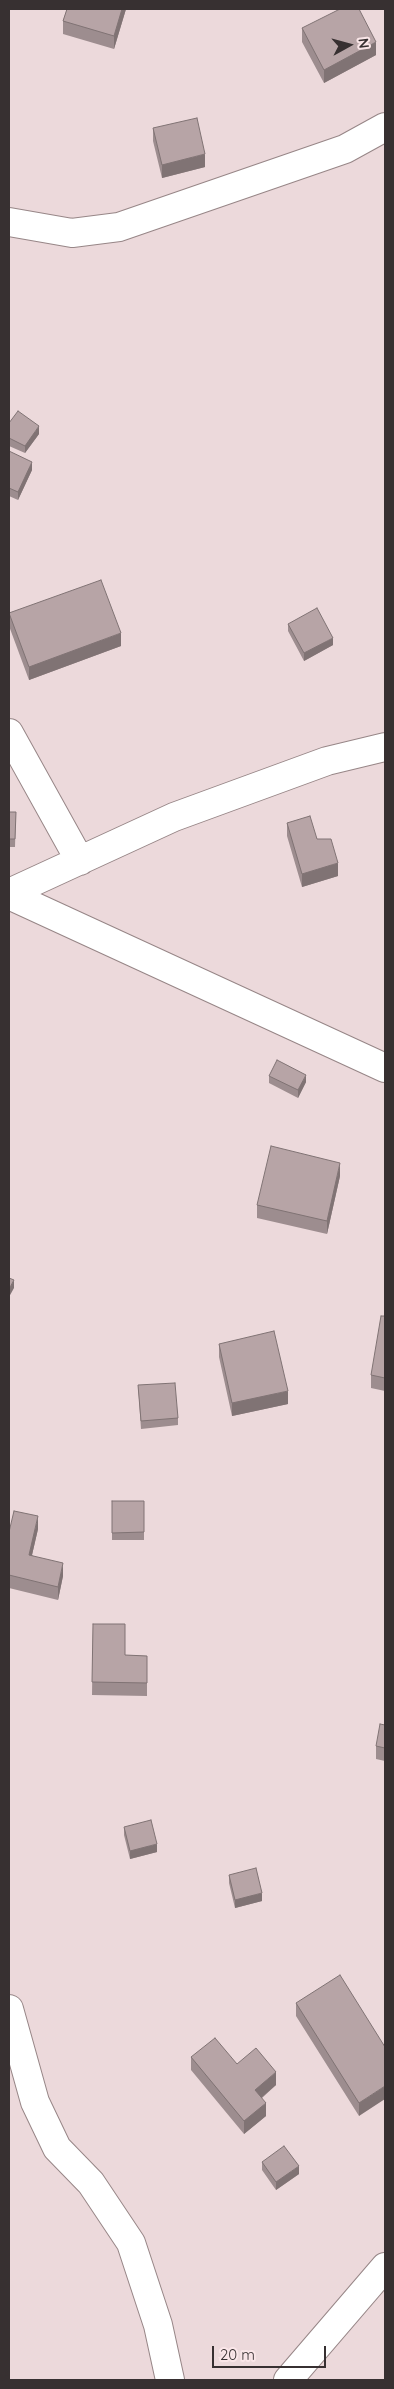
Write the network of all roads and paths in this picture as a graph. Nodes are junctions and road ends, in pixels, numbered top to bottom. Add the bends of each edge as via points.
1 (385, 127) edge
2 (9, 222) edge
3 (9, 733) edge
4 (385, 747) edge
5 (80, 861) junction
6 (9, 894) edge
7 (385, 1068) edge
8 (9, 2009) edge
9 (385, 2266) edge
10 (170, 2380) edge
11 (288, 2380) edge

1 - 2 street via 344,149 119,227 72,233
3 - 5 street
4 - 5 street via 327,761 174,817
5 - 6 street
6 - 7 street
8 - 10 street via 35,2102 57,2148 91,2183 131,2243 158,2325
9 - 11 street

